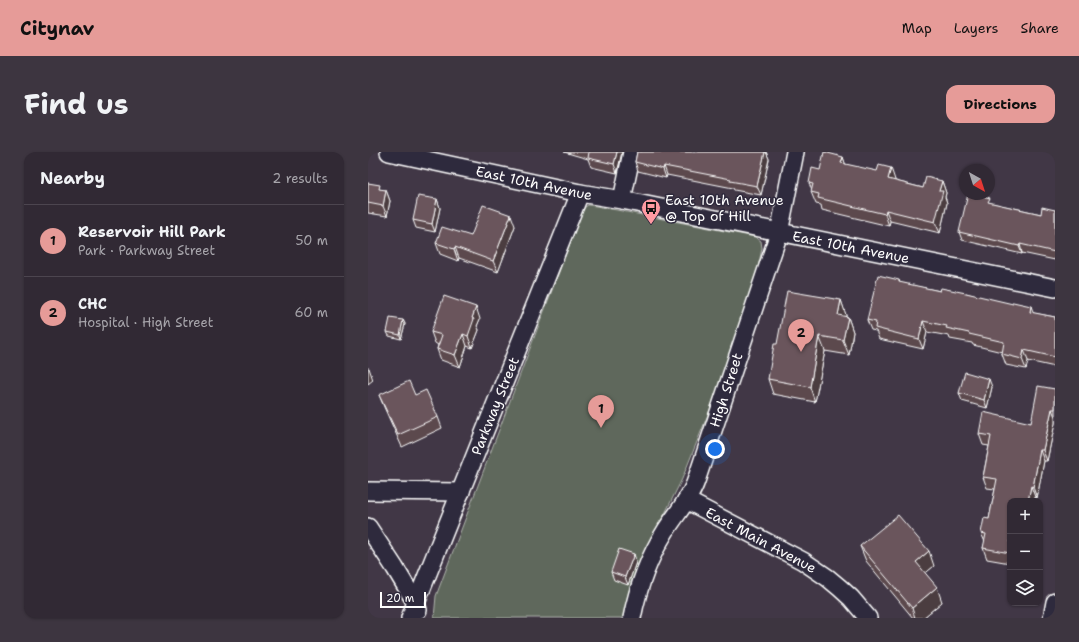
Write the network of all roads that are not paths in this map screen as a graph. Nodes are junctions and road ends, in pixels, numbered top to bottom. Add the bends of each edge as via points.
1 (389, 152) edge
2 (632, 152) edge
3 (795, 152) edge
4 (580, 193) junction
5 (622, 200) junction
6 (779, 233) junction
7 (1055, 288) edge
8 (368, 491) edge
9 (461, 492) junction
10 (686, 500) junction
11 (368, 527) edge
12 (1055, 602) edge
13 (416, 613) edge
14 (632, 618) edge
15 (868, 618) edge
16 (1052, 618) edge

1 - 4 street, East 10th Avenue
2 - 5 street
3 - 6 street, High Street
4 - 5 street, East 10th Avenue
4 - 9 street, Parkway Street
5 - 6 street, East 10th Avenue
6 - 7 street, East 10th Avenue
6 - 10 street, High Street via 696,480
8 - 9 street
9 - 13 street, Parkway Street
10 - 14 street, High Street via 651,556
10 - 15 street, East Main Avenue via 810,565 851,598
11 - 13 street via 395,568
12 - 16 street

